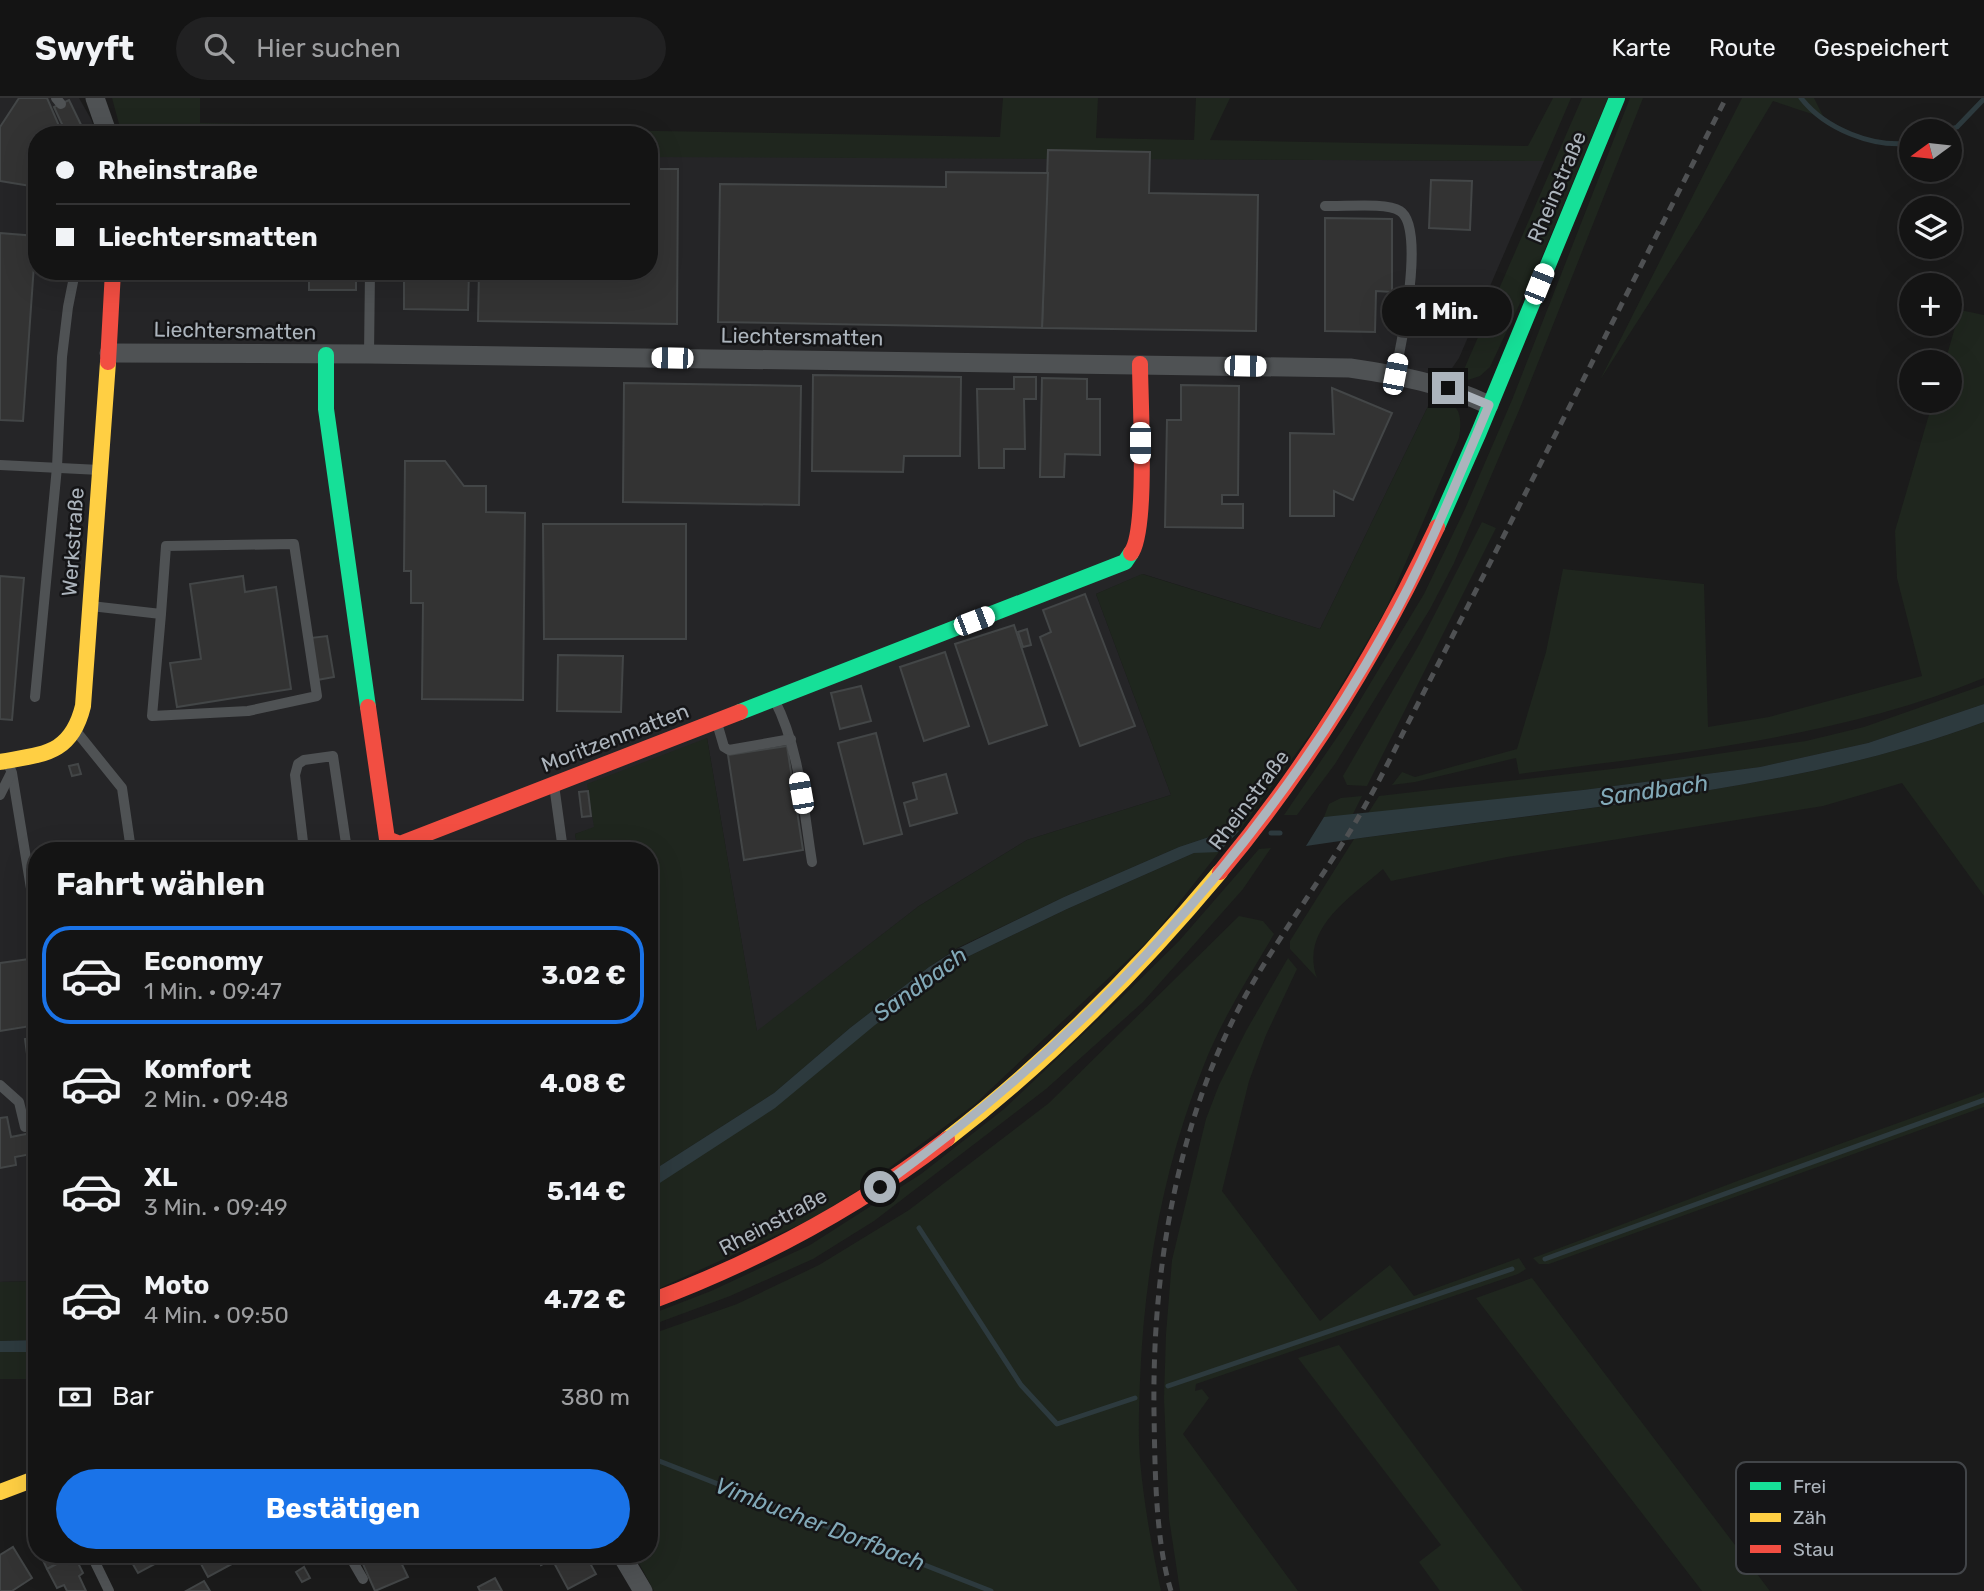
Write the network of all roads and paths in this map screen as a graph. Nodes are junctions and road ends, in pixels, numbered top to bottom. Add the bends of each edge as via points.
1 (95, 98) edge
2 (1617, 98) edge
3 (105, 126) edge
4 (1325, 206) dead end
5 (73, 280) edge
6 (113, 280) edge
7 (370, 280) edge
8 (109, 353) junction
9 (369, 354) junction
10 (326, 355) junction
11 (1140, 364) junction
12 (1395, 374) junction
13 (1489, 405) junction
14 (0, 465) edge
15 (57, 467) junction
16 (101, 470) junction
17 (91, 606) junction
18 (161, 614) junction
19 (35, 697) dead end
20 (774, 699) junction
21 (717, 721) junction
22 (76, 731) junction
23 (791, 739) junction
24 (6, 765) edge
25 (554, 785) junction
26 (0, 795) edge
27 (130, 842) edge
28 (303, 842) edge
29 (346, 842) edge
30 (385, 842) edge
31 (405, 842) edge
32 (562, 842) edge
33 (812, 862) dead end
34 (28, 879) edge
35 (0, 1085) edge
36 (25, 1127) dead end
37 (658, 1299) edge
38 (28, 1481) edge
39 (0, 1492) edge
40 (95, 1563) edge
41 (354, 1563) edge
42 (626, 1563) edge
43 (363, 1579) dead end
44 (109, 1591) edge
45 (643, 1591) edge

1 - 3 street
2 - 13 street, Rheinstraße
4 - 12 lane via 1389,208 1401,211 1409,221 1409,303
5 - 15 lane via 61,356
6 - 8 street, Werkstraße
7 - 9 lane
8 - 10 street, Liechtersmatten
8 - 16 street, Werkstraße
9 - 10 street, Liechtersmatten
9 - 11 street, Liechtersmatten
10 - 30 street, Moritzenmatten via 326,409
11 - 12 street, Liechtersmatten via 1350,368
11 - 20 street, Moritzenmatten via 1141,521 1136,547 1125,562
12 - 13 street, Liechtersmatten
13 - 37 street, Rheinstraße via 1387,629 1340,709 1237,852 1121,982 1032,1067 943,1142 880,1187 770,1252
14 - 15 lane
15 - 16 lane
15 - 19 lane
16 - 17 street, Werkstraße
17 - 18 lane
17 - 22 street, Werkstraße via 83,706
18 - 18 lane via 152,716 248,711 317,696 294,544 166,546
20 - 21 street, Moritzenmatten
20 - 23 lane
21 - 23 lane via 729,750
21 - 25 street, Moritzenmatten
22 - 24 street via 60,746
22 - 27 lane via 122,788
23 - 33 lane
24 - 26 lane
24 - 34 lane
25 - 31 street, Moritzenmatten
25 - 32 lane
28 - 29 lane via 295,775 298,764 333,756
35 - 36 lane via 19,1102
38 - 39 street
40 - 44 lane
41 - 43 lane
42 - 45 street

